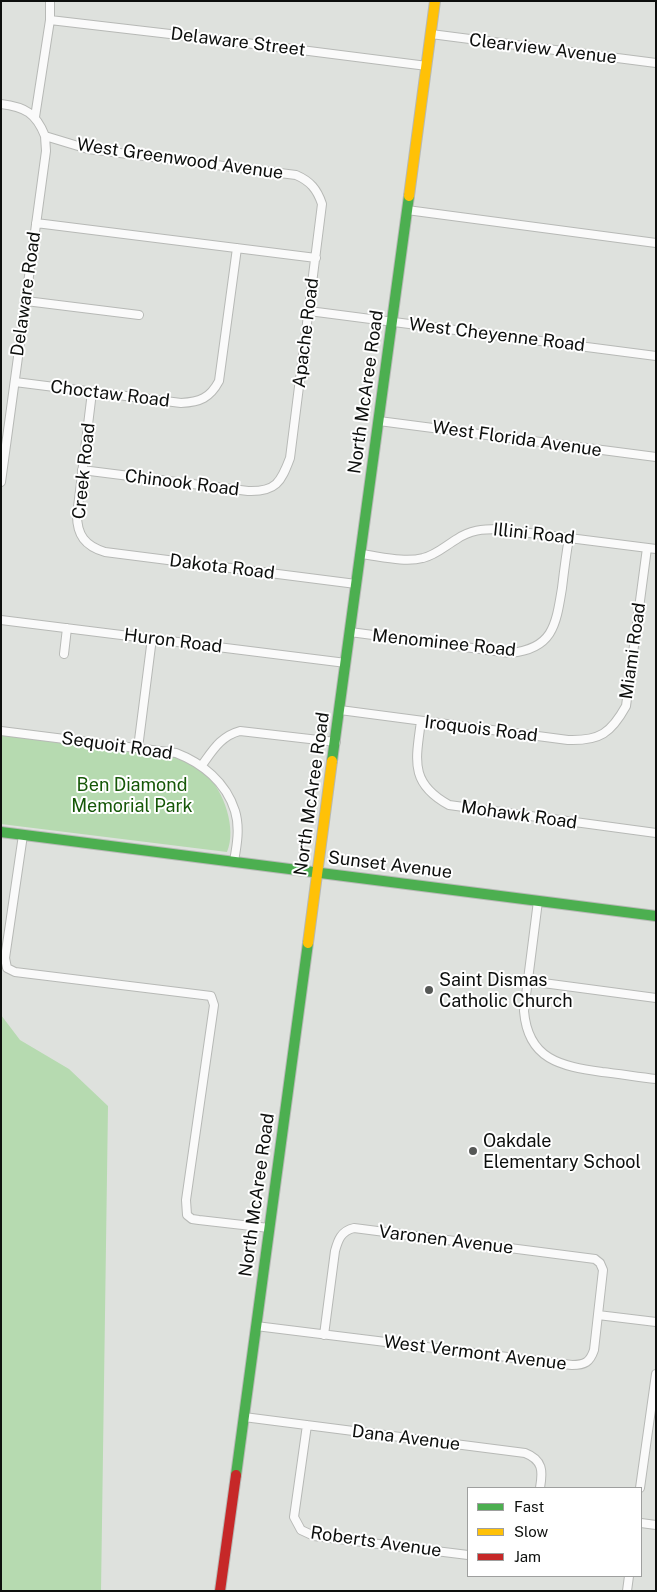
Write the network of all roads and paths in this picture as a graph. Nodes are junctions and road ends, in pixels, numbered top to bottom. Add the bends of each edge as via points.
1 (50, 1) edge
2 (435, 1) edge
3 (50, 20) junction
4 (431, 34) junction
5 (656, 63) edge
6 (427, 66) junction
7 (1, 104) edge
8 (35, 118) junction
9 (46, 136) junction
10 (312, 185) joint
11 (407, 210) junction
12 (36, 223) junction
13 (656, 243) edge
14 (236, 248) junction
15 (316, 258) junction
16 (26, 301) junction
17 (309, 311) junction
18 (139, 316) dead end
19 (393, 321) junction
20 (656, 356) edge
21 (15, 382) junction
22 (92, 392) junction
23 (379, 421) junction
24 (656, 457) edge
25 (82, 470) junction
26 (1, 482) edge
27 (280, 482) joint
28 (568, 538) junction
29 (90, 546) joint
30 (647, 548) junction
31 (656, 549) edge
32 (360, 554) junction
33 (356, 584) junction
34 (1, 620) edge
35 (68, 628) junction
36 (350, 632) junction
37 (152, 638) junction
38 (64, 654) dead end
39 (346, 662) junction
40 (340, 710) junction
41 (421, 721) junction
42 (617, 721) joint
43 (1, 731) edge
44 (336, 742) junction
45 (138, 748) junction
46 (202, 765) junction
47 (1, 832) edge
48 (656, 833) edge
49 (23, 835) junction
50 (234, 861) junction
51 (318, 872) junction
52 (538, 901) junction
53 (656, 916) edge
54 (528, 981) junction
55 (656, 998) edge
56 (656, 1079) edge
57 (269, 1228) junction
58 (598, 1315) junction
59 (656, 1322) edge
60 (256, 1326) junction
61 (324, 1335) junction
62 (656, 1374) edge
63 (244, 1417) junction
64 (652, 1424) edge
65 (307, 1425) junction
66 (540, 1487) edge
67 (640, 1487) edge
68 (642, 1523) edge
69 (656, 1526) edge
70 (467, 1555) edge
71 (629, 1577) edge
72 (220, 1591) edge
73 (627, 1591) edge

1 - 3 street
2 - 4 street, North McAree Road
3 - 6 street, Delaware Street
3 - 8 street
4 - 5 street, Clearview Avenue
4 - 6 street, North McAree Road
6 - 11 street, North McAree Road
7 - 8 street via 26,110
8 - 9 street
9 - 10 street, West Greenwood Avenue via 88,149 296,175
9 - 12 street, Delaware Road
10 - 15 street, Apache Road via 322,204
11 - 13 street
11 - 19 street, North McAree Road
12 - 14 street
12 - 16 street, Delaware Road
14 - 15 street
14 - 22 street, Choctaw Road via 220,381 213,392 193,402 181,403
15 - 17 street, Apache Road
16 - 18 street
16 - 21 street, Delaware Road
17 - 19 street, West Cheyenne Road
17 - 27 street, Apache Road via 290,458
19 - 20 street, West Cheyenne Road
19 - 23 street, North McAree Road
21 - 22 street, Choctaw Road
21 - 26 street, Delaware Road
22 - 25 street, Creek Road
23 - 24 street, West Florida Avenue
23 - 32 street, North McAree Road
25 - 27 street, Chinook Road via 248,491 269,489
25 - 29 street, Creek Road via 77,523 79,532
28 - 30 street, Illini Road
28 - 32 street, Illini Road via 485,529 469,532 434,555 422,559
28 - 36 street, Menominee Road via 555,624 538,646 525,652 510,653
29 - 33 street, Dakota Road via 105,552
30 - 31 street, Illini Road
30 - 42 street, Miami Road via 626,706
32 - 33 street, North McAree Road
33 - 36 street, North McAree Road
34 - 35 street, Huron Road
35 - 37 street, Huron Road
35 - 38 street
36 - 39 street, North McAree Road
37 - 39 street, Huron Road
37 - 45 street
39 - 40 street, North McAree Road
40 - 41 street, Iroquois Road
40 - 44 street, North McAree Road
41 - 42 street, Iroquois Road via 568,740 599,736
41 - 48 street, Mohawk Road via 416,763 419,774 431,792 448,805
43 - 45 street, Sequoit Road
44 - 46 street via 240,731 223,739
44 - 51 street, North McAree Road
45 - 46 street, Sequoit Road via 176,753
46 - 50 street via 210,771 235,811 238,841
47 - 49 street, Sunset Avenue
49 - 50 street, Sunset Avenue
49 - 57 street via 5,965 10,970 211,996 214,1005 188,1181 187,1215 192,1219
50 - 51 street, Sunset Avenue
51 - 52 street, Sunset Avenue
51 - 57 street, North McAree Road
52 - 53 street, Sunset Avenue
52 - 54 street
54 - 55 street
54 - 56 street via 525,1024 538,1048 558,1064
57 - 60 street, North McAree Road
58 - 59 street
58 - 61 street, West Vermont Avenue via 591,1359 580,1365
58 - 61 street, Varonen Avenue via 603,1270 595,1259 354,1228 341,1234 338,1240
60 - 61 street, West Vermont Avenue
60 - 63 street, North McAree Road
62 - 64 street
63 - 65 street, Dana Avenue
63 - 72 street, North McAree Road
64 - 67 street
65 - 66 street, Dana Avenue via 525,1453 538,1461 541,1467
65 - 70 street, Roberts Avenue via 294,1518 301,1530 314,1536
68 - 69 street
71 - 73 street

